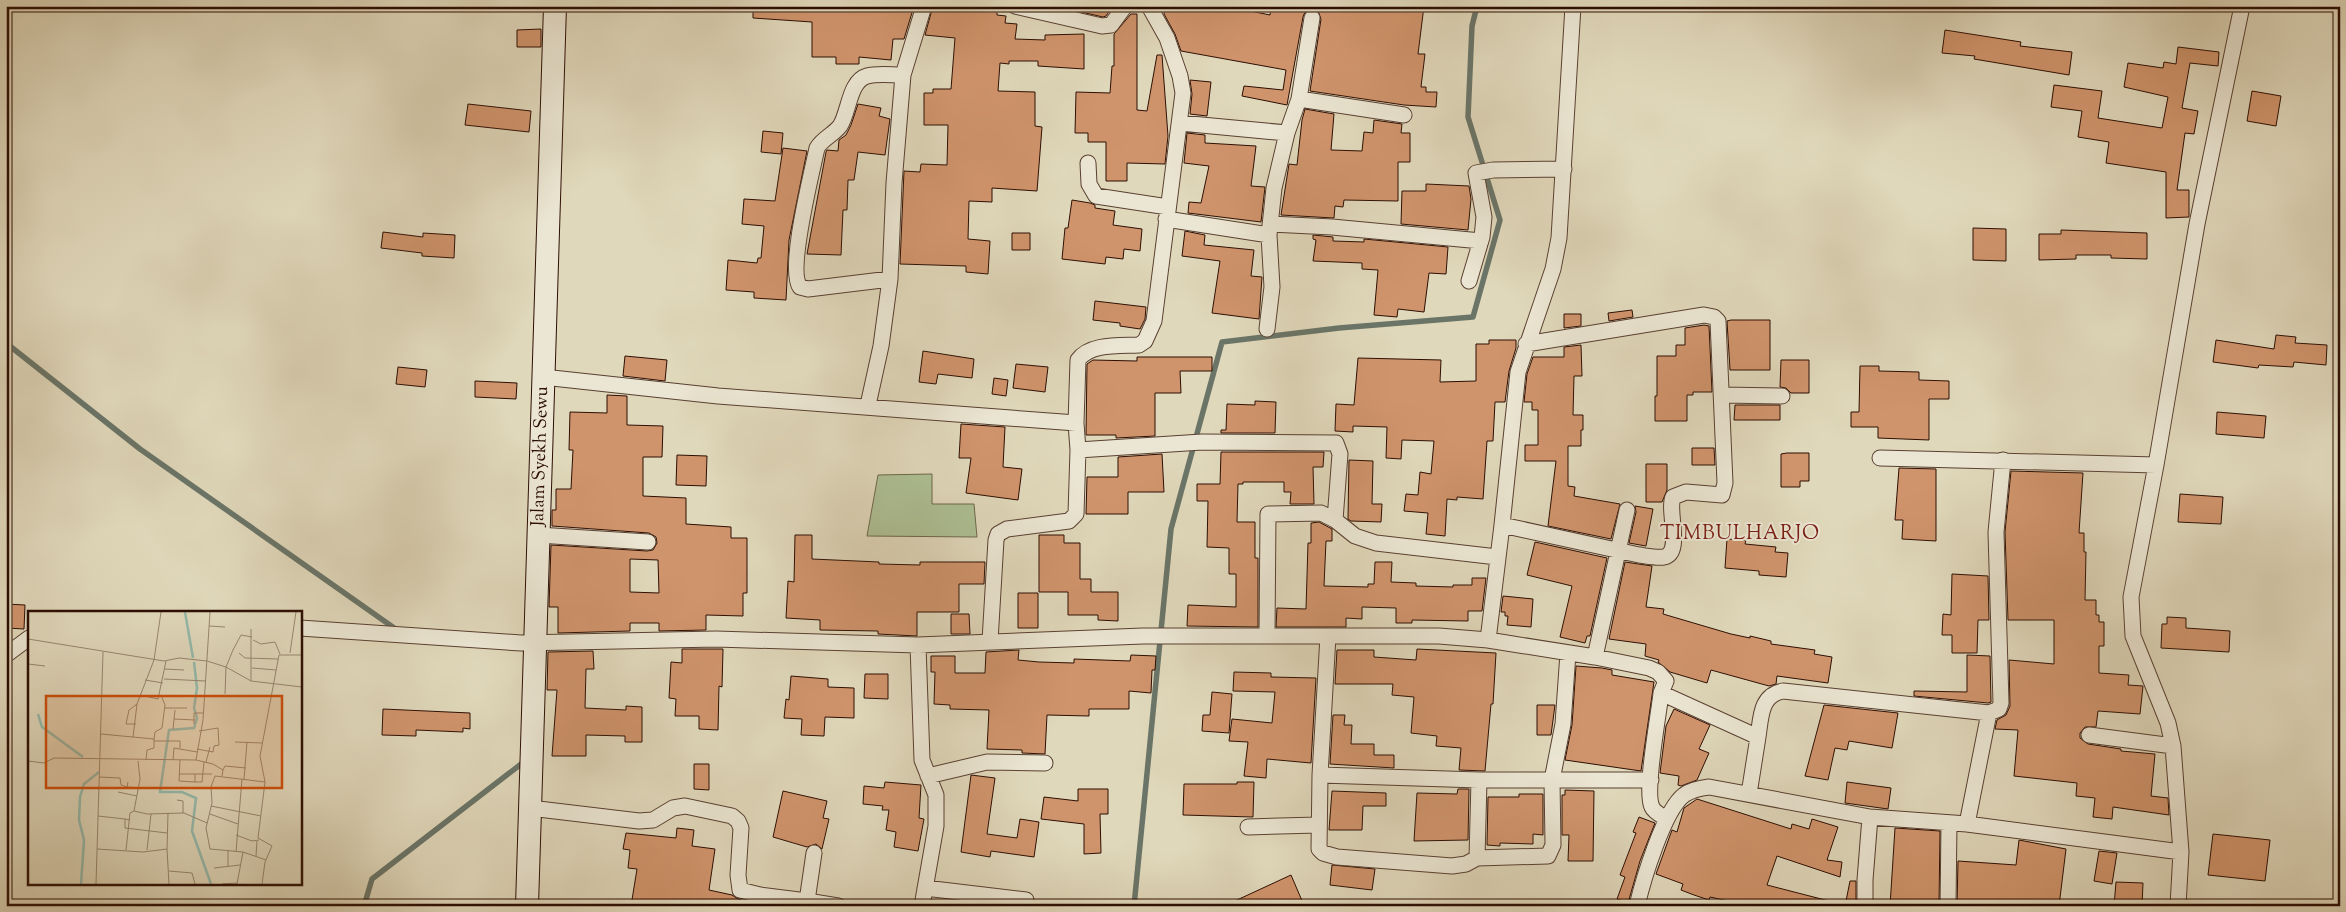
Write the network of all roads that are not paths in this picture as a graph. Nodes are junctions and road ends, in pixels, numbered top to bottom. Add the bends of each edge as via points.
1 (555, 6) edge
2 (924, 6) edge
3 (1016, 6) edge
4 (1126, 6) edge
5 (1149, 6) edge
6 (1574, 6) edge
7 (2242, 6) edge
8 (1312, 18) dead end
9 (903, 75) junction
10 (1299, 99) junction
11 (1404, 115) dead end
12 (1180, 122) junction
13 (1287, 133) junction
14 (1088, 163) dead end
15 (1564, 169) junction
16 (1167, 213) junction
17 (1270, 230) junction
18 (1481, 241) junction
19 (890, 279) junction
20 (1469, 281) dead end
21 (1267, 329) dead end
22 (1526, 344) junction
23 (543, 377) junction
24 (1723, 395) junction
25 (1782, 396) dead end
26 (868, 406) junction
27 (1076, 423) junction
28 (1078, 450) junction
29 (1880, 458) dead end
30 (2003, 460) junction
31 (2156, 465) junction
32 (1627, 510) dead end
33 (1335, 520) junction
34 (1502, 525) junction
35 (538, 535) junction
36 (648, 542) dead end
37 (1620, 550) junction
38 (1498, 558) junction
39 (301, 628) edge
40 (1267, 636) junction
41 (1328, 636) junction
42 (28, 639) edge
43 (1488, 640) junction
44 (990, 641) junction
45 (529, 643) junction
46 (918, 645) junction
47 (1568, 653) junction
48 (6, 655) edge
49 (1595, 657) junction
50 (1661, 693) junction
51 (1989, 713) junction
52 (2089, 735) dead end
53 (1758, 737) junction
54 (2173, 746) junction
55 (1045, 763) dead end
56 (1320, 775) junction
57 (928, 776) junction
58 (1479, 780) junction
59 (1552, 780) junction
60 (1650, 780) junction
61 (1749, 794) junction
62 (530, 808) junction
63 (1870, 817) junction
64 (1667, 819) junction
65 (1950, 823) junction
66 (1967, 824) junction
67 (1318, 825) junction
68 (1248, 827) dead end
69 (2181, 852) junction
70 (814, 853) dead end
71 (1477, 858) junction
72 (925, 888) junction
73 (1026, 900) dead end
74 (807, 901) junction
75 (526, 906) edge
76 (838, 906) edge
77 (922, 906) edge
78 (1637, 906) edge
79 (1865, 906) edge
80 (1948, 906) edge
81 (2178, 906) edge

1 - 23 street, Jalam Syekh Sewu
2 - 9 street
3 - 4 street via 1102,26 1111,25
5 - 12 street via 1167,38 1180,76
6 - 15 street
7 - 31 street via 2197,224
8 - 10 street
9 - 19 street
9 - 19 street via 867,76 858,82 838,128 817,148 800,228 796,276 800,287 808,289
10 - 11 street
10 - 13 street
12 - 13 street
12 - 16 street
13 - 17 street via 1274,188
14 - 16 street via 1089,184 1096,196
15 - 18 street via 1486,170 1476,175 1484,217
15 - 22 street via 1559,238 1553,269
16 - 17 street
16 - 27 street via 1151,331 1139,344 1083,353 1078,360
17 - 18 street via 1332,227
17 - 21 street via 1272,287
18 - 20 street
19 - 26 street via 881,346
22 - 24 street via 1710,316 1718,321
22 - 34 street via 1518,372
23 - 26 street via 718,396
23 - 35 street, Jalam Syekh Sewu
24 - 25 street
24 - 37 street via 1724,493 1716,496 1686,492 1673,497 1673,548 1667,556 1647,556
26 - 27 street
27 - 28 street
28 - 33 street via 1202,442 1336,443 1340,454
28 - 44 street via 1077,509 1072,518 1007,528 998,534
29 - 30 street
30 - 31 street
30 - 51 street via 1996,532 2001,703 1998,709
31 - 54 street via 2130,611 2138,651 2168,723
32 - 37 street
33 - 38 street via 1356,536 1376,543
33 - 40 street via 1321,514 1268,514
34 - 37 street
34 - 38 street
35 - 36 street
35 - 45 street, Jalam Syekh Sewu
37 - 49 street
38 - 43 street
39 - 45 street
40 - 41 street
40 - 44 street
41 - 43 street via 1439,636
41 - 56 street
42 - 48 street
43 - 47 street
44 - 46 street
45 - 46 street via 716,639
45 - 62 street, Jalam Syekh Sewu
46 - 57 street via 922,760
47 - 49 street
47 - 59 street via 1563,724
49 - 50 street via 1658,672 1666,682
50 - 53 street
50 - 60 street
51 - 53 street via 1783,691 1769,696 1764,703
51 - 66 street
52 - 54 street
53 - 61 street
54 - 69 street
55 - 57 street via 987,762
56 - 58 street
56 - 67 street
57 - 72 street via 936,796 936,826
58 - 59 street
58 - 71 street
59 - 60 street
59 - 71 street via 1553,845 1550,855
60 - 64 street via 1652,807
61 - 63 street
61 - 64 street via 1710,787 1698,789 1685,794
62 - 74 street via 632,821 653,820 679,806 732,816 741,828 740,890
62 - 75 street, Jalam Syekh Sewu
63 - 65 street
63 - 79 street
64 - 78 street
65 - 66 street
65 - 80 street
66 - 69 street
67 - 68 street
67 - 71 street via 1318,846 1329,856 1452,866
69 - 81 street
70 - 74 street
72 - 73 street
72 - 77 street
74 - 76 street

